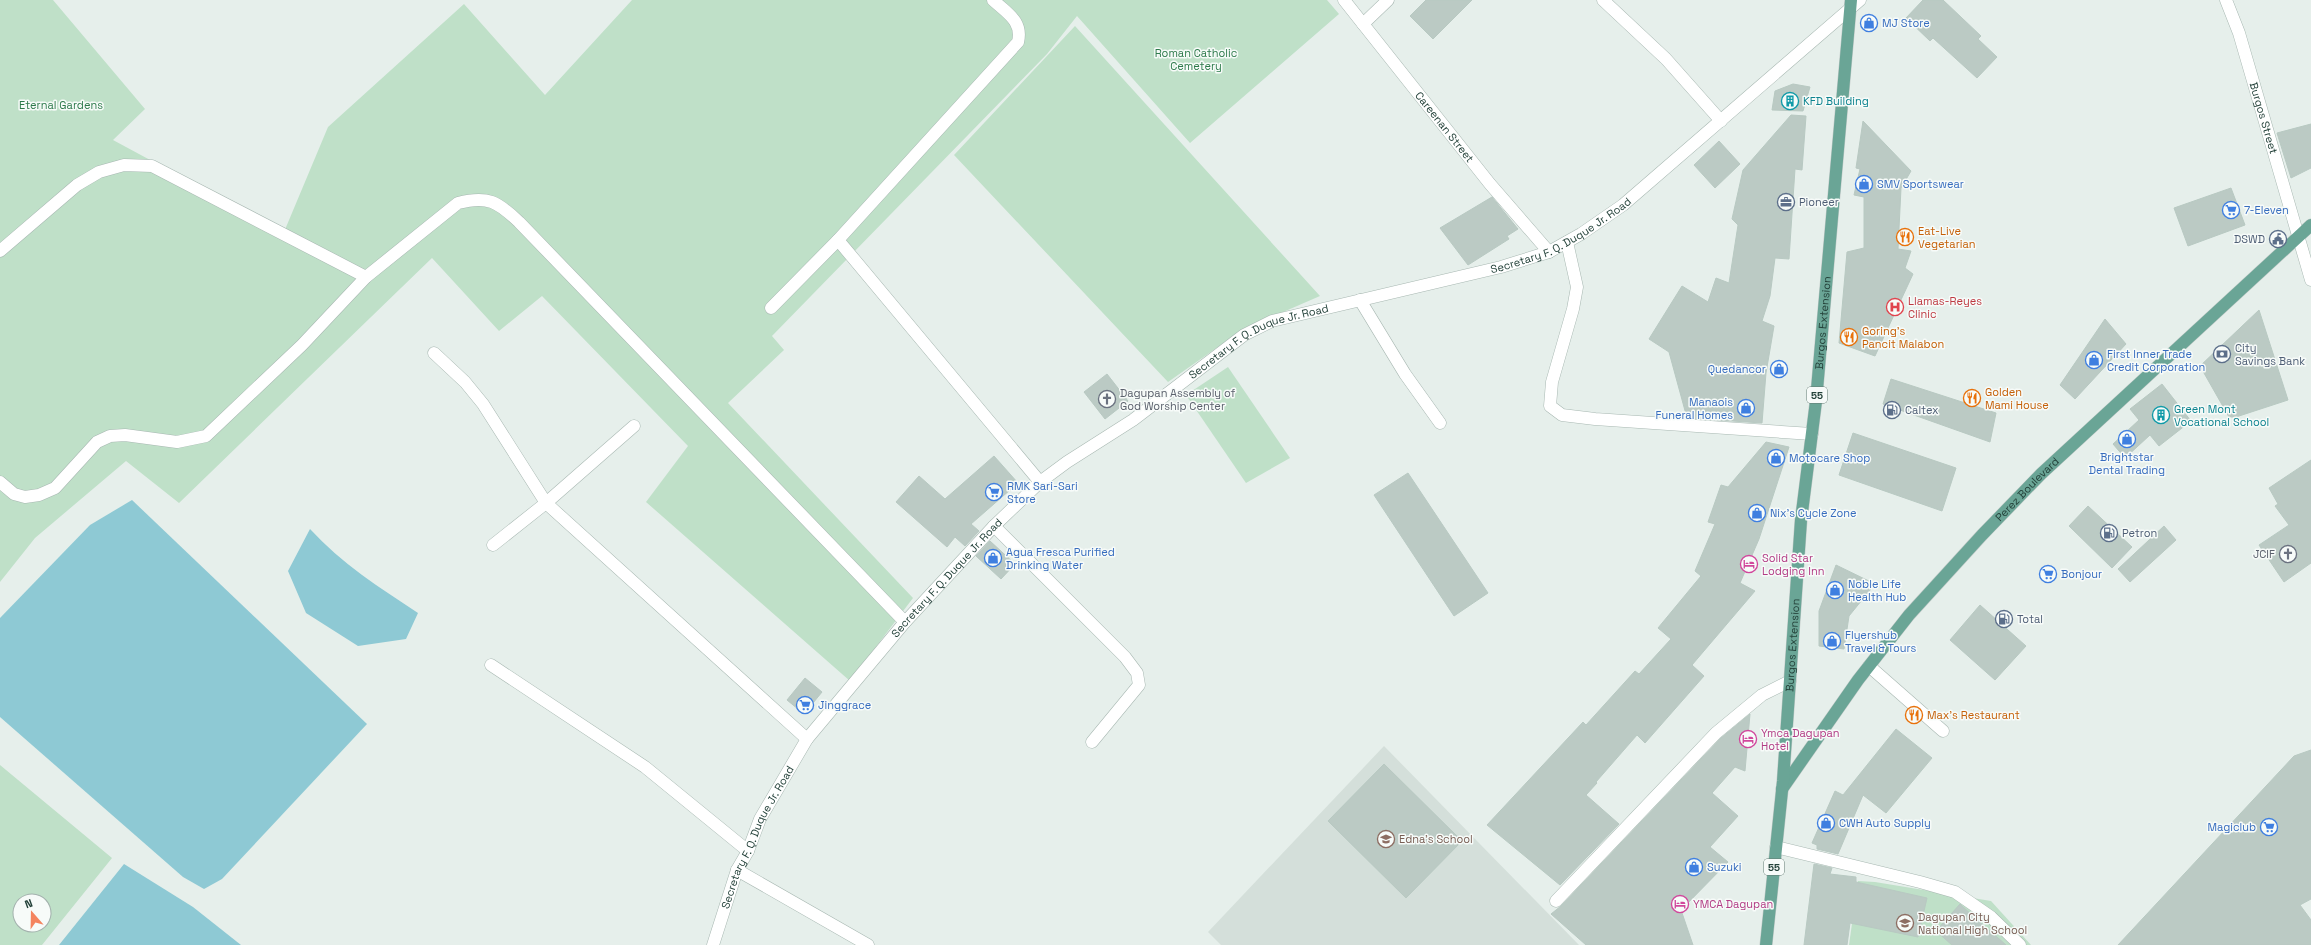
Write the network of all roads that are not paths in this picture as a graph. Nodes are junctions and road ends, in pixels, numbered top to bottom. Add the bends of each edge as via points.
1 (993, 0) edge
2 (1344, 0) edge
3 (1388, 0) edge
4 (1603, 0) edge
5 (1860, 0) edge
6 (2226, 0) edge
7 (1850, 5) edge
8 (1363, 24) junction
9 (1721, 121) junction
10 (2311, 225) edge
11 (2298, 238) junction
12 (838, 240) junction
13 (1567, 242) junction
14 (0, 251) edge
15 (1549, 252) junction
16 (366, 278) junction
17 (2311, 280) edge
18 (1360, 300) junction
19 (771, 308) dead end
20 (434, 353) dead end
21 (1440, 424) dead end
22 (634, 426) dead end
23 (1812, 434) junction
24 (0, 482) edge
25 (1040, 482) junction
26 (546, 503) junction
27 (994, 526) junction
28 (493, 545) dead end
29 (905, 622) junction
30 (490, 665) dead end
31 (1869, 666) junction
32 (1790, 681) junction
33 (1943, 730) dead end
34 (807, 739) junction
35 (1092, 742) dead end
36 (1782, 790) junction
37 (1776, 847) junction
38 (748, 851) junction
39 (737, 870) junction
40 (1556, 901) dead end
41 (713, 945) edge
42 (868, 945) edge
43 (1766, 945) edge
44 (2020, 945) edge

1 - 12 street via 1016,21 1020,32 1018,42
2 - 8 street, Careenan Street
3 - 8 street
4 - 9 street via 1666,59
5 - 7 street, Secretary F. Q. Duque Jr. Road
6 - 11 street, Burgos Street via 2240,33
7 - 9 street, Secretary F. Q. Duque Jr. Road
7 - 23 main road, Burgos Extension / 55
8 - 15 street, Careenan Street via 1490,184
9 - 13 street, Secretary F. Q. Duque Jr. Road via 1623,205
10 - 11 main road, Perez Boulevard
11 - 17 street, Burgos Street
11 - 31 main road, Perez Boulevard via 2041,474 1920,604
12 - 19 street
12 - 25 street
13 - 15 street, Secretary F. Q. Duque Jr. Road
13 - 23 street via 1577,287 1552,382 1550,406 1562,414 1596,419
14 - 16 street via 77,185 99,172 124,165 152,166
15 - 18 street, Secretary F. Q. Duque Jr. Road via 1501,267
16 - 24 street via 206,436 177,442 125,435 110,436 97,442 56,488 39,495 25,497 14,494
16 - 29 street via 458,203 474,199 491,201 502,206
18 - 21 street via 1405,374
18 - 25 street, Secretary F. Q. Duque Jr. Road via 1272,321 1244,335 1134,420
20 - 26 street via 465,382 483,404
22 - 26 street
23 - 32 main road, Burgos Extension / 55 via 1803,497
25 - 27 street, Secretary F. Q. Duque Jr. Road
26 - 28 street
26 - 34 street
27 - 29 street, Secretary F. Q. Duque Jr. Road
27 - 35 street via 1125,657 1137,673 1140,685
29 - 34 street, Secretary F. Q. Duque Jr. Road
30 - 38 street via 645,767
31 - 33 street
31 - 36 main road, Perez Boulevard
32 - 36 main road, Burgos Extension / 55
32 - 40 street via 1762,695 1716,733
34 - 38 street, Secretary F. Q. Duque Jr. Road via 760,819
36 - 37 main road, 55
37 - 43 main road, 55
37 - 44 street via 1955,892 1991,917
38 - 39 street, Secretary F. Q. Duque Jr. Road
39 - 41 street, Secretary F. Q. Duque Jr. Road
39 - 42 street

